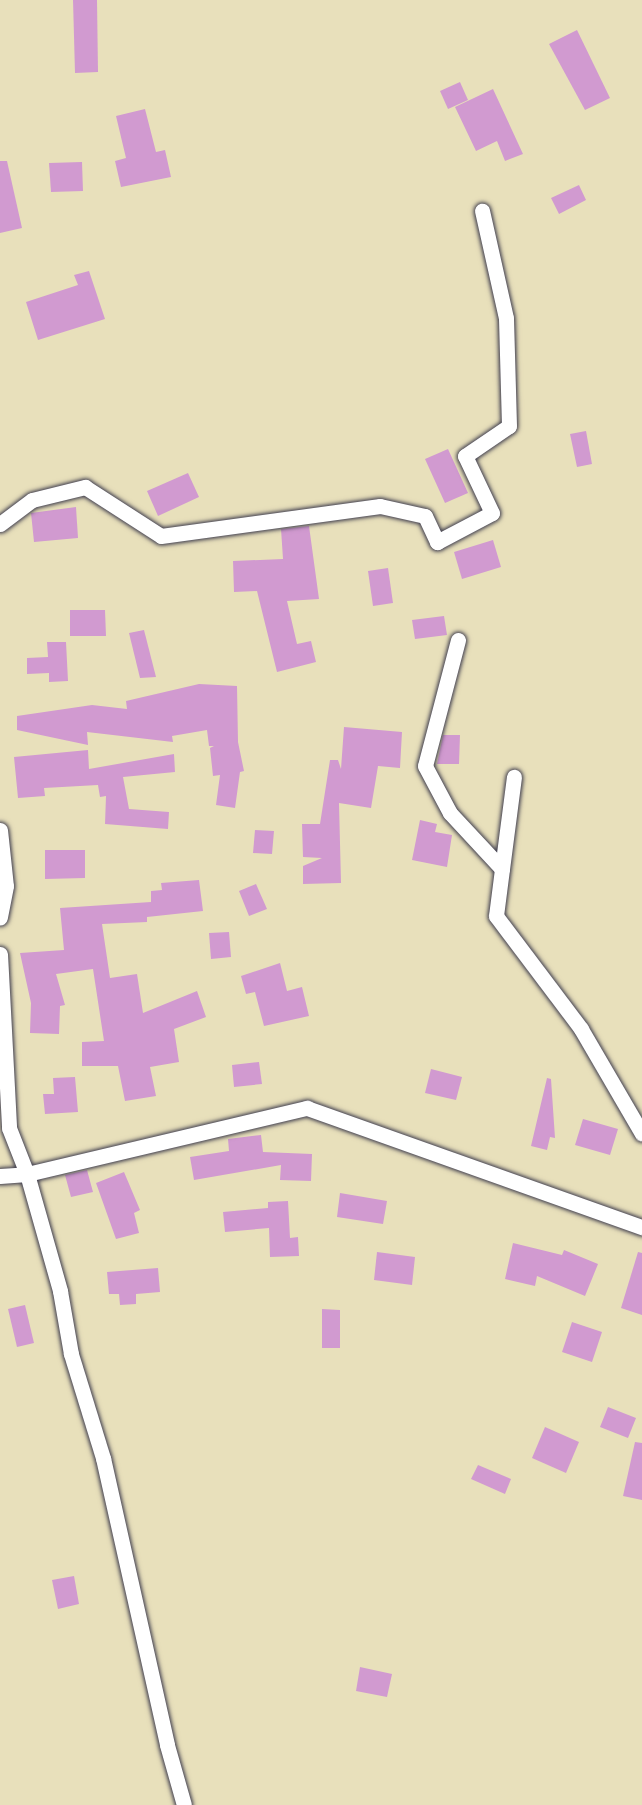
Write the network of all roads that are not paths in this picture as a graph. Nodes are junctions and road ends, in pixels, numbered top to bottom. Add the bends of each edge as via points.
1 (482, 211) dead end
2 (0, 524) edge
3 (458, 640) dead end
4 (514, 777) dead end
5 (0, 830) edge
6 (502, 869) junction
7 (0, 916) edge
8 (0, 954) edge
9 (642, 1134) edge
10 (27, 1174) junction
11 (0, 1176) edge
12 (642, 1227) edge
13 (184, 1805) edge

1 - 2 street via 506,318 509,426 465,456 492,513 437,542 425,516 380,506 161,536 85,487 32,500
3 - 6 street via 425,766 450,813
4 - 6 street
5 - 7 street via 6,885
6 - 9 street via 496,916 581,1029
8 - 10 street via 9,1128
10 - 11 street
10 - 12 street via 307,1108
10 - 13 street via 60,1291 71,1354 103,1458

